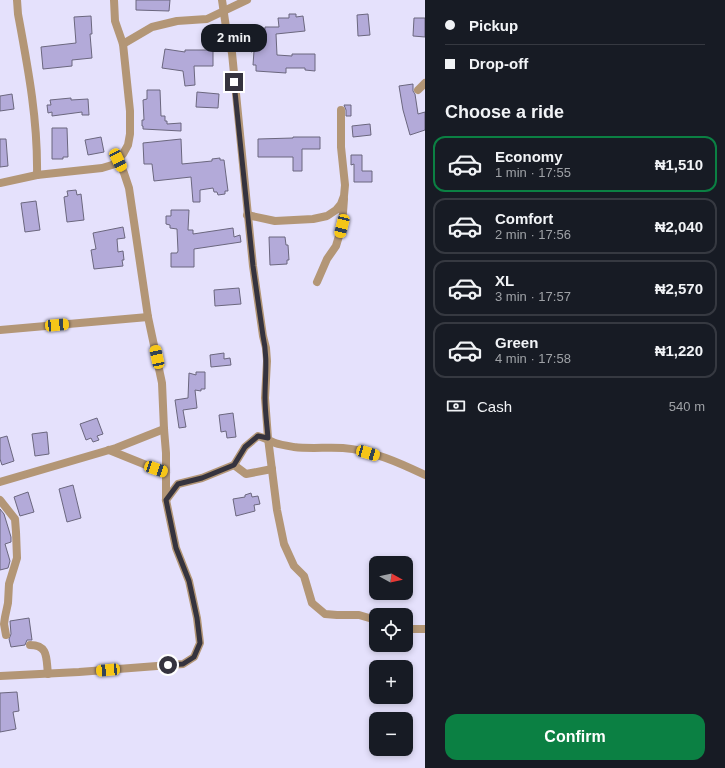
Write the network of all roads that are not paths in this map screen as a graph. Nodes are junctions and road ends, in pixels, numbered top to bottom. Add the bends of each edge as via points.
1 (17, 0) edge
2 (114, 0) edge
3 (222, 0) edge
4 (247, 0) edge
5 (224, 10) junction
6 (123, 44) junction
7 (425, 84) edge
8 (418, 90) dead end
9 (341, 110) dead end
10 (118, 160) junction
11 (37, 175) junction
12 (0, 183) edge
13 (344, 196) junction
14 (247, 215) junction
15 (317, 282) dead end
16 (148, 317) junction
17 (0, 330) edge
18 (164, 429) junction
19 (268, 438) junction
20 (109, 450) junction
21 (234, 465) junction
22 (272, 469) junction
23 (166, 472) junction
24 (425, 475) edge
25 (0, 482) edge
26 (0, 500) edge
27 (166, 500) junction
28 (369, 618) edge
29 (413, 629) edge
30 (425, 629) edge
31 (6, 635) dead end
32 (30, 645) dead end
33 (48, 674) junction
34 (0, 676) edge

1 - 11 street via 33,101
2 - 6 street via 115,21
3 - 5 street
4 - 5 street
5 - 6 street via 207,19 176,21 152,27
5 - 14 street via 232,53
6 - 10 street via 130,134 128,145
7 - 8 street
9 - 13 street
10 - 11 street via 102,168
10 - 16 street via 129,188
11 - 12 street
13 - 14 street via 336,210 327,216 313,219 275,221
13 - 15 street via 342,226 336,246
14 - 19 street via 266,348 265,398
16 - 17 street
16 - 18 street via 162,383
18 - 20 street
18 - 23 street
19 - 21 street via 258,436 245,447
19 - 22 street
19 - 24 street via 275,443 292,447 357,450
20 - 23 street
20 - 25 street
21 - 22 street via 246,474
21 - 27 street via 202,478 178,484
22 - 28 street via 284,544 294,566 304,576 312,603 325,614 359,615
23 - 27 street
26 - 31 street via 15,519 16,532 17,558 9,584 4,624
27 - 33 street via 176,548 189,581 197,618 200,643 194,657 183,664
29 - 30 street
32 - 33 street via 42,647 45,651
33 - 34 street

